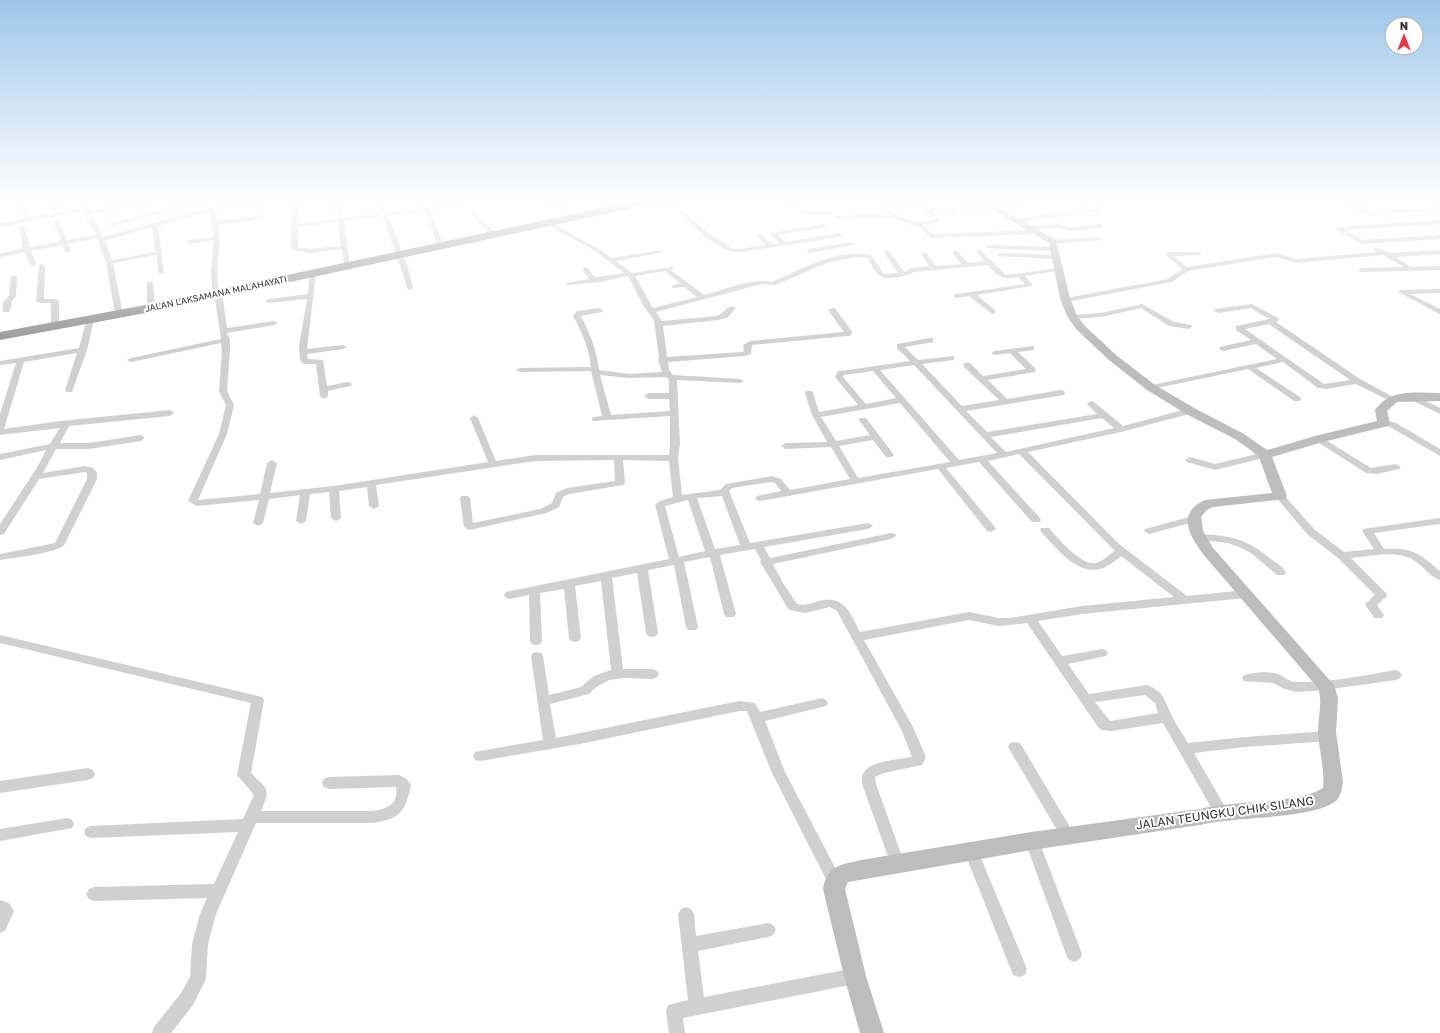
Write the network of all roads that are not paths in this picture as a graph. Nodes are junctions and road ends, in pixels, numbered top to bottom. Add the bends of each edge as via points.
1 (26, 246) edge
2 (45, 246) edge
3 (66, 246) edge
4 (102, 246) edge
5 (157, 246) edge
6 (216, 246) edge
7 (294, 246) edge
8 (396, 246) edge
9 (441, 246) edge
10 (588, 246) edge
11 (724, 246) edge
12 (770, 246) edge
13 (804, 246) edge
14 (838, 246) edge
15 (952, 246) edge
16 (1050, 246) edge
17 (1070, 246) edge
18 (1370, 246) edge
19 (345, 247) joint
20 (988, 247) dead end
21 (27, 250) junction
22 (1054, 250) junction
23 (68, 251) dead end
24 (660, 251) dead end
25 (810, 251) junction
26 (979, 251) dead end
27 (887, 252) dead end
28 (1440, 252) edge
29 (158, 253) junction
30 (924, 254) dead end
31 (1199, 254) dead end
32 (1386, 254) junction
33 (0, 255) edge
34 (400, 255) junction
35 (1000, 255) dead end
36 (611, 260) junction
37 (825, 261) junction
38 (109, 262) junction
39 (989, 263) junction
40 (33, 264) dead end
41 (966, 265) junction
42 (42, 266) dead end
43 (347, 266) junction
44 (933, 267) junction
45 (1409, 268) junction
46 (1440, 268) edge
47 (585, 269) dead end
48 (1057, 269) junction
49 (1186, 269) junction
50 (1360, 270) dead end
51 (162, 273) dead end
52 (313, 273) junction
53 (631, 274) junction
54 (902, 274) junction
55 (1020, 275) junction
56 (14, 277) dead end
57 (600, 280) junction
58 (150, 282) dead end
59 (568, 284) dead end
60 (686, 284) junction
61 (674, 287) dead end
62 (410, 288) dead end
63 (1440, 291) edge
64 (217, 294) junction
65 (971, 294) junction
66 (312, 296) junction
67 (957, 296) dead end
68 (702, 297) junction
69 (1066, 300) junction
70 (269, 301) dead end
71 (3, 302) edge
72 (151, 308) junction
73 (732, 308) dead end
74 (6, 310) dead end
75 (599, 310) dead end
76 (832, 310) dead end
77 (651, 311) junction
78 (1218, 311) dead end
79 (992, 312) dead end
80 (1440, 312) edge
81 (119, 314) junction
82 (1072, 317) junction
83 (90, 320) junction
84 (1271, 322) junction
85 (274, 323) dead end
86 (658, 324) junction
87 (55, 326) junction
88 (1188, 327) dead end
89 (225, 335) junction
90 (0, 336) edge
91 (930, 340) dead end
92 (1257, 341) junction
93 (343, 347) dead end
94 (1031, 348) dead end
95 (1223, 348) dead end
96 (83, 350) junction
97 (1012, 351) junction
98 (303, 352) junction
99 (995, 353) dead end
100 (951, 358) dead end
101 (21, 359) junction
102 (131, 360) dead end
103 (662, 360) junction
104 (1283, 360) junction
105 (0, 363) edge
106 (916, 363) junction
107 (967, 365) dead end
108 (1252, 366) junction
109 (874, 369) junction
110 (520, 370) dead end
111 (594, 371) junction
112 (671, 376) junction
113 (982, 380) junction
114 (740, 381) dead end
115 (1357, 381) junction
116 (348, 384) dead end
117 (1152, 387) junction
118 (69, 390) dead end
119 (809, 393) dead end
120 (1061, 393) dead end
121 (648, 396) dead end
122 (673, 396) junction
123 (1412, 397) junction
124 (1440, 397) edge
125 (1297, 399) dead end
126 (1393, 399) junction
127 (901, 400) junction
128 (1005, 402) junction
129 (1091, 404) dead end
130 (863, 406) junction
131 (960, 409) junction
132 (1190, 411) junction
133 (1440, 411) edge
134 (674, 413) junction
135 (170, 414) dead end
136 (816, 415) junction
137 (1104, 415) junction
138 (474, 418) dead end
139 (607, 418) junction
140 (596, 419) dead end
141 (863, 420) dead end
142 (1384, 423) junction
143 (62, 424) junction
144 (0, 428) edge
145 (1121, 429) junction
146 (0, 432) edge
147 (985, 435) junction
148 (875, 437) junction
149 (141, 438) dead end
150 (1319, 439) junction
151 (834, 444) junction
152 (786, 446) dead end
153 (52, 448) junction
154 (1021, 451) junction
155 (1440, 453) edge
156 (889, 455) dead end
157 (1004, 455) junction
158 (1265, 455) junction
159 (0, 457) edge
160 (618, 458) junction
161 (673, 458) junction
162 (981, 459) junction
163 (1190, 460) dead end
164 (272, 463) dead end
165 (956, 463) junction
166 (493, 464) junction
167 (940, 466) junction
168 (1396, 467) dead end
169 (36, 477) junction
170 (856, 480) junction
171 (371, 483) junction
172 (334, 488) junction
173 (306, 491) junction
174 (723, 492) junction
175 (787, 493) junction
176 (264, 496) junction
177 (1280, 496) junction
178 (692, 497) junction
179 (466, 498) dead end
180 (678, 498) junction
181 (760, 498) dead end
182 (374, 506) dead end
183 (336, 518) dead end
184 (1193, 519) junction
185 (1036, 520) dead end
186 (301, 521) dead end
187 (1440, 521) edge
188 (258, 523) dead end
189 (868, 526) dead end
190 (991, 529) dead end
191 (1045, 530) dead end
192 (1149, 531) dead end
193 (0, 532) edge
194 (891, 536) dead end
195 (1199, 537) junction
196 (752, 546) junction
197 (1122, 551) junction
198 (1381, 552) junction
199 (713, 553) junction
200 (1342, 556) junction
201 (0, 557) edge
202 (676, 561) junction
203 (765, 562) junction
204 (642, 568) junction
205 (1281, 572) dead end
206 (606, 576) junction
207 (1440, 576) edge
208 (568, 584) junction
209 (534, 590) junction
210 (510, 594) dead end
211 (1246, 594) junction
212 (1185, 600) junction
213 (730, 614) dead end
214 (1378, 615) dead end
215 (1030, 619) junction
216 (692, 626) dead end
217 (652, 633) dead end
218 (857, 637) junction
219 (575, 638) dead end
220 (0, 639) edge
221 (536, 641) dead end
222 (1102, 653) dead end
223 (537, 656) dead end
224 (1060, 661) junction
225 (616, 673) junction
226 (652, 674) dead end
227 (1396, 675) dead end
228 (1248, 678) dead end
229 (1325, 686) junction
230 (1086, 699) junction
231 (544, 701) junction
232 (822, 703) dead end
233 (1166, 717) junction
234 (757, 718) junction
235 (1327, 736) junction
236 (550, 744) junction
237 (1015, 748) dead end
238 (1184, 749) junction
239 (480, 756) dead end
240 (88, 774) dead end
241 (329, 783) dead end
242 (0, 787) edge
243 (1221, 812) junction
244 (249, 821) junction
245 (67, 824) dead end
246 (91, 832) dead end
247 (0, 835) edge
248 (1068, 836) junction
249 (1032, 841) junction
250 (971, 851) junction
251 (897, 862) junction
252 (834, 882) junction
253 (218, 891) junction
254 (94, 894) dead end
255 (0, 907) edge
256 (686, 914) dead end
257 (0, 926) edge
258 (768, 930) dead end
259 (689, 945) junction
260 (1074, 954) dead end
261 (1019, 969) dead end
262 (855, 976) junction
263 (697, 1006) junction
264 (160, 1033) edge
265 (677, 1033) edge
266 (872, 1033) edge

1 - 21 street
2 - 21 street
3 - 23 street
4 - 38 street
5 - 29 street
6 - 64 street via 214,270
7 - 19 street via 299,250 309,251
8 - 34 street
9 - 34 highway, JALAN LAKSAMANA MALAHAYATI
10 - 36 street
11 - 12 street via 739,251
13 - 25 street
14 - 25 street
15 - 41 street
16 - 22 street
17 - 22 street
18 - 32 street
19 - 43 street
20 - 22 street
21 - 33 street
21 - 40 street
22 - 35 street
22 - 48 street
24 - 36 street
25 - 37 street
26 - 39 street
27 - 54 street
28 - 32 street
29 - 38 street
29 - 51 street
30 - 44 street
31 - 49 street via 1168,254
32 - 45 street
32 - 49 street via 1296,261 1276,255
34 - 43 highway, JALAN LAKSAMANA MALAHAYATI
34 - 62 street
36 - 53 street
37 - 54 street via 856,255 869,256 883,275
37 - 68 street via 773,284 764,282
38 - 81 street
39 - 41 street
39 - 55 street via 1004,277
41 - 44 street
42 - 87 street via 40,301 55,301
43 - 52 highway, JALAN LAKSAMANA MALAHAYATI
44 - 54 street
45 - 46 street
45 - 50 street
47 - 57 street via 592,278
48 - 55 street
48 - 69 street
49 - 69 street via 1171,280
52 - 64 highway, JALAN LAKSAMANA MALAHAYATI
52 - 66 street
53 - 57 street
53 - 60 street via 669,268
53 - 77 street
55 - 65 street via 1030,286
56 - 71 street via 12,296
57 - 59 street
58 - 72 street
60 - 61 street
60 - 68 street
63 - 80 street via 1401,292
64 - 72 highway, JALAN LAKSAMANA MALAHAYATI
64 - 89 street
65 - 67 street
65 - 79 street
66 - 70 street
66 - 98 street
68 - 77 street
69 - 82 street
71 - 74 street via 8,305
72 - 81 highway, JALAN LAKSAMANA MALAHAYATI
73 - 86 street via 718,318
75 - 111 street via 580,313 577,316 587,335 594,358
76 - 103 street via 847,334 750,343 747,345 748,352 744,354
77 - 86 street
78 - 84 street via 1252,306 1275,321
81 - 83 highway, JALAN LAKSAMANA MALAHAYATI
82 - 88 street via 1101,315 1142,306 1172,324
82 - 117 street via 1113,360
83 - 87 highway, JALAN LAKSAMANA MALAHAYATI
83 - 96 street
84 - 92 street via 1239,328
84 - 115 street
85 - 89 street
86 - 103 street
87 - 90 highway, JALAN LAKSAMANA MALAHAYATI
89 - 102 street
89 - 176 street via 223,391 230,405 222,434 193,500 197,503
91 - 106 street via 900,345
92 - 95 street
92 - 104 street
93 - 98 street
94 - 97 street
96 - 101 street
96 - 118 street
97 - 99 street
97 - 113 street via 1032,370
98 - 116 street via 305,361 320,362 324,393
100 - 106 street
101 - 105 street
101 - 144 street
103 - 112 street via 664,371
104 - 108 street
104 - 115 street via 1321,386
106 - 109 street
106 - 131 street
107 - 113 street
108 - 117 street
108 - 125 street via 1253,371
109 - 127 street
109 - 130 street via 839,376
110 - 111 street
111 - 112 street via 629,376
111 - 139 street
112 - 114 street
112 - 122 street
113 - 128 street
115 - 126 street
117 - 132 street
119 - 136 street
120 - 128 street
121 - 122 street
122 - 134 street
123 - 124 street
123 - 126 street
123 - 133 street
126 - 142 street via 1381,410
127 - 130 street
127 - 165 street
128 - 131 street
129 - 137 street
130 - 136 street
131 - 147 street
132 - 145 street
132 - 158 street via 1250,443
134 - 139 street
134 - 161 street
135 - 143 street
136 - 151 street
137 - 145 street
137 - 147 street
138 - 166 street
139 - 140 street
141 - 148 street
142 - 150 street
142 - 155 street via 1393,425
143 - 146 street
143 - 153 street via 65,429
145 - 154 street
147 - 157 street
148 - 151 street
148 - 156 street
149 - 153 street via 89,446
150 - 158 street
150 - 168 street via 1369,471
151 - 152 street
151 - 170 street
153 - 159 street
153 - 169 street
154 - 157 street
154 - 197 street
157 - 162 street
158 - 163 street via 1215,467
158 - 177 street
160 - 161 street
160 - 166 street via 535,458
160 - 179 street via 620,483 567,491 559,495 556,505 543,511 469,527
161 - 180 street
162 - 165 street
162 - 185 street
164 - 176 street
165 - 167 street
166 - 171 street
167 - 170 street
167 - 190 street
169 - 193 street
169 - 201 street via 85,469 92,473 92,479 58,545
170 - 175 street
171 - 172 street
171 - 182 street
172 - 173 street
172 - 183 street
173 - 176 street
173 - 186 street
174 - 175 street via 729,486 772,479 778,481
174 - 178 street
174 - 196 street via 728,497
175 - 181 street
176 - 188 street
177 - 184 street via 1210,503 1197,510
177 - 200 street via 1312,532
178 - 180 street
178 - 199 street
180 - 202 street via 660,505
184 - 192 street
184 - 195 street, JALAN TEUNGKU CHIK SILANG
187 - 198 street via 1367,532
189 - 196 street
191 - 197 street via 1068,553 1088,566 1098,566
194 - 203 street
195 - 205 street via 1227,539 1240,543
195 - 211 street, JALAN TEUNGKU CHIK SILANG
196 - 199 street
196 - 203 street
197 - 212 street
198 - 200 street
198 - 207 street via 1413,555
199 - 202 street
199 - 213 street
200 - 214 street via 1381,594 1371,604
202 - 204 street
202 - 216 street
203 - 218 street via 793,607 803,609 832,603 839,606
204 - 206 street
204 - 217 street
206 - 208 street
206 - 225 street
208 - 209 street
208 - 219 street
209 - 210 street
209 - 221 street
211 - 212 street
211 - 229 street, JALAN TEUNGKU CHIK SILANG
212 - 215 street via 1082,610
215 - 218 street via 999,622 969,616
215 - 224 street
218 - 251 street via 908,731 919,757 917,762 884,768 868,776
220 - 244 street via 258,700 244,775 261,793
222 - 224 street
223 - 231 street
224 - 230 street
225 - 226 street
225 - 231 street via 600,677 590,683 585,691
227 - 229 street
228 - 229 street via 1275,678 1290,687
229 - 235 street, JALAN TEUNGKU CHIK SILANG via 1330,695
230 - 233 street via 1099,719 1108,726
230 - 233 street via 1147,690 1160,700
231 - 236 street
232 - 234 street
233 - 238 street
234 - 236 street via 751,706 746,705
234 - 252 street via 779,773
235 - 238 street
235 - 243 street, JALAN TEUNGKU CHIK SILANG via 1333,777 1330,794 1298,805
236 - 239 street
237 - 248 street
238 - 243 street
240 - 242 street
241 - 244 street via 398,781 404,784 400,804 388,815
243 - 248 street, JALAN TEUNGKU CHIK SILANG
244 - 246 street
244 - 253 street
245 - 247 street
248 - 249 street, JALAN TEUNGKU CHIK SILANG
249 - 250 street, JALAN TEUNGKU CHIK SILANG
249 - 260 street
250 - 251 street, JALAN TEUNGKU CHIK SILANG
250 - 261 street
251 - 252 street, JALAN TEUNGKU CHIK SILANG via 846,872
252 - 262 street
253 - 254 street
253 - 264 street via 208,914 200,944 198,979 187,999
255 - 257 street via 6,911
256 - 259 street
258 - 259 street
259 - 263 street
262 - 263 street
262 - 266 street
263 - 265 street via 674,1011

